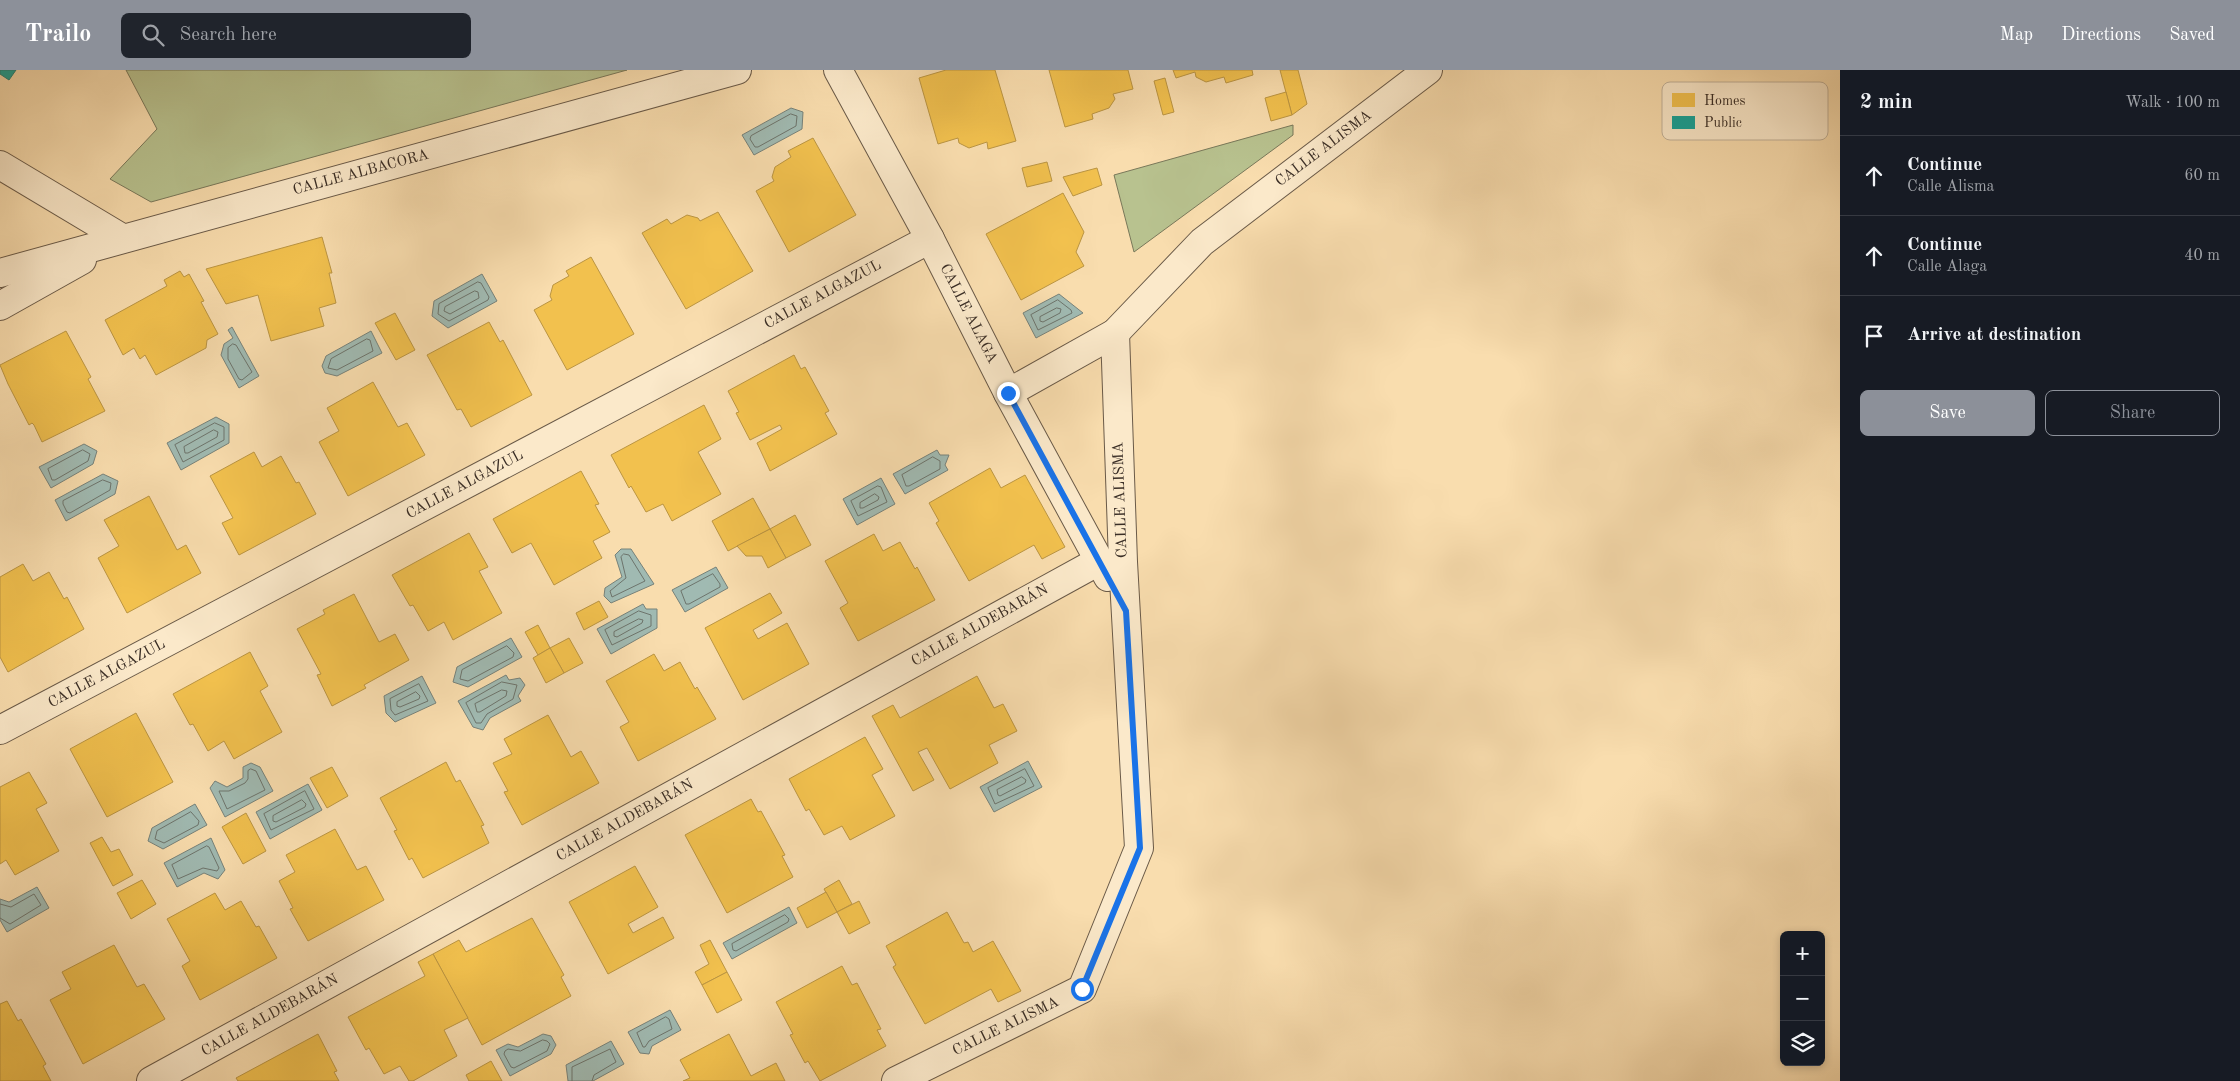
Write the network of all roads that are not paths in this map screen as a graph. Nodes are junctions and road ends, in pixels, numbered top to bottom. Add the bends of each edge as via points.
1 (737, 70) edge
2 (838, 70) edge
3 (1428, 70) edge
4 (0, 164) edge
5 (122, 238) junction
6 (930, 239) junction
7 (0, 273) edge
8 (0, 306) edge
9 (1114, 333) junction
10 (1008, 393) junction
11 (1100, 561) junction
12 (1126, 611) junction
13 (0, 730) edge
14 (151, 1081) edge
15 (896, 1081) edge

1 - 5 street, CALLE ALBACORA
2 - 6 street, CALLE ALAGA
3 - 9 street, CALLE ALISMA via 1202,242
4 - 5 street
5 - 7 street
5 - 8 street
6 - 10 street, CALLE ALAGA
6 - 13 street, CALLE ALGAZUL
9 - 10 street, CALLE ALISMA
9 - 12 street, CALLE ALISMA
10 - 11 street, CALLE ALAGA
11 - 12 street, CALLE ALAGA
11 - 14 street, CALLE ALDEBARÁN
12 - 15 street, CALLE ALISMA via 1140,848 1082,989

